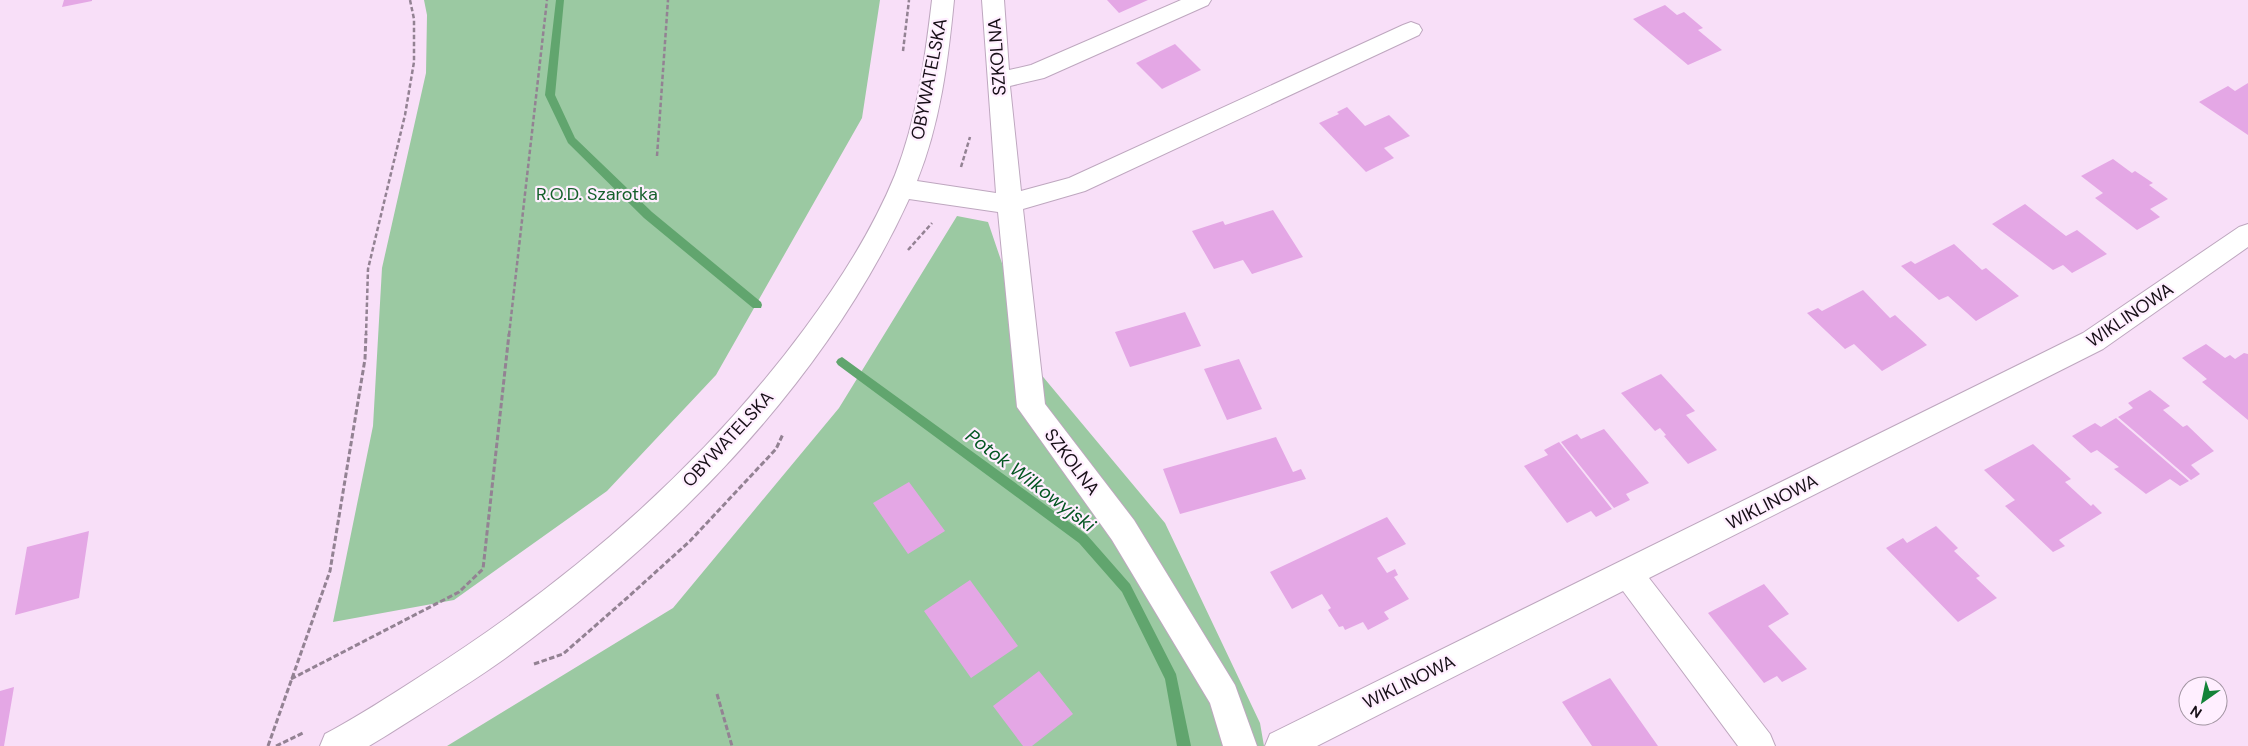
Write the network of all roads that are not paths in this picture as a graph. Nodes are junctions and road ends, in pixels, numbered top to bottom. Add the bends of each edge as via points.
1 (943, 0) edge
2 (993, 0) edge
3 (1200, 0) edge
4 (1411, 30) dead end
5 (999, 80) junction
6 (900, 188) junction
7 (1009, 204) junction
8 (2248, 234) edge
9 (1628, 574) junction
10 (337, 746) edge
11 (1240, 746) edge
12 (1282, 746) edge
13 (1758, 746) edge

1 - 6 street, OBYWATELSKA via 928,107 915,154
2 - 5 street, SZKOLNA
3 - 5 street via 1036,72
4 - 7 street via 1076,185
5 - 7 street, SZKOLNA
6 - 7 street
6 - 10 street, OBYWATELSKA via 854,279 785,376 722,450 580,582 512,634 362,733
7 - 11 street, SZKOLNA via 1031,407 1123,530 1224,696
8 - 9 street, WIKLINOWA via 2094,341
9 - 12 street, WIKLINOWA
9 - 13 street

